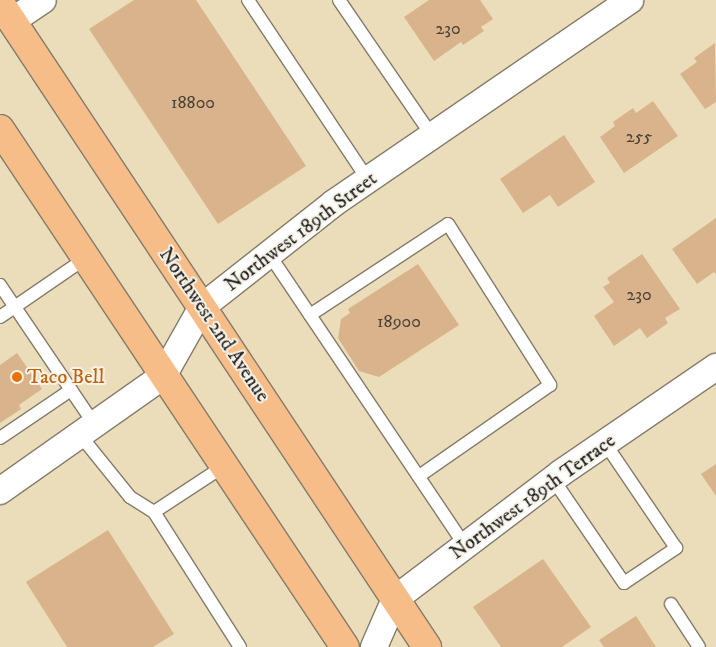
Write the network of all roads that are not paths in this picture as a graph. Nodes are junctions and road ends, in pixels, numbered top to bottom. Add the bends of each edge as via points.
1 (43, 0) edge
2 (248, 0) edge
3 (340, 0) edge
4 (630, 0) edge
5 (6, 12) edge
6 (0, 129) edge
7 (432, 136) junction
8 (368, 180) junction
9 (270, 254) junction
10 (86, 258) junction
11 (0, 285) edge
12 (15, 307) junction
13 (202, 308) junction
14 (310, 315) junction
15 (0, 317) edge
16 (716, 367) edge
17 (163, 376) junction
18 (71, 390) junction
19 (87, 430) junction
20 (0, 438) edge
21 (605, 443) junction
22 (224, 466) junction
23 (418, 476) junction
24 (553, 479) junction
25 (0, 491) edge
26 (154, 512) junction
27 (466, 547) junction
28 (395, 599) junction
29 (670, 604) dead end
30 (240, 647) edge
31 (345, 647) edge
32 (374, 647) edge
33 (427, 647) edge
34 (699, 647) edge

1 - 5 street
2 - 8 lane
3 - 7 lane
4 - 7 street, Northwest 189th Street
5 - 13 main road, Northwest 2nd Avenue
6 - 10 main road
7 - 8 street, Northwest 189th Street
8 - 9 street, Northwest 189th Street
9 - 13 street, Northwest 189th Street
9 - 14 lane
10 - 12 lane
10 - 17 main road
11 - 12 lane
12 - 15 lane
12 - 18 lane
13 - 17 street, Northwest 189th Street
13 - 28 main road, Northwest 2nd Avenue
14 - 23 lane
14 - 23 lane via 448,224 550,385
16 - 21 street, Northwest 189th Terrace
17 - 19 street, Northwest 189th Street
17 - 22 main road
18 - 19 lane
18 - 20 lane
19 - 25 street, Northwest 189th Street
19 - 26 lane via 130,496
21 - 24 street, Northwest 189th Terrace
21 - 24 lane via 676,548 624,583
22 - 26 lane
22 - 31 main road
23 - 27 lane
24 - 27 street, Northwest 189th Terrace
26 - 30 lane
27 - 28 street, Northwest 189th Terrace
28 - 32 street
28 - 33 main road, Northwest 2nd Avenue
29 - 34 lane

